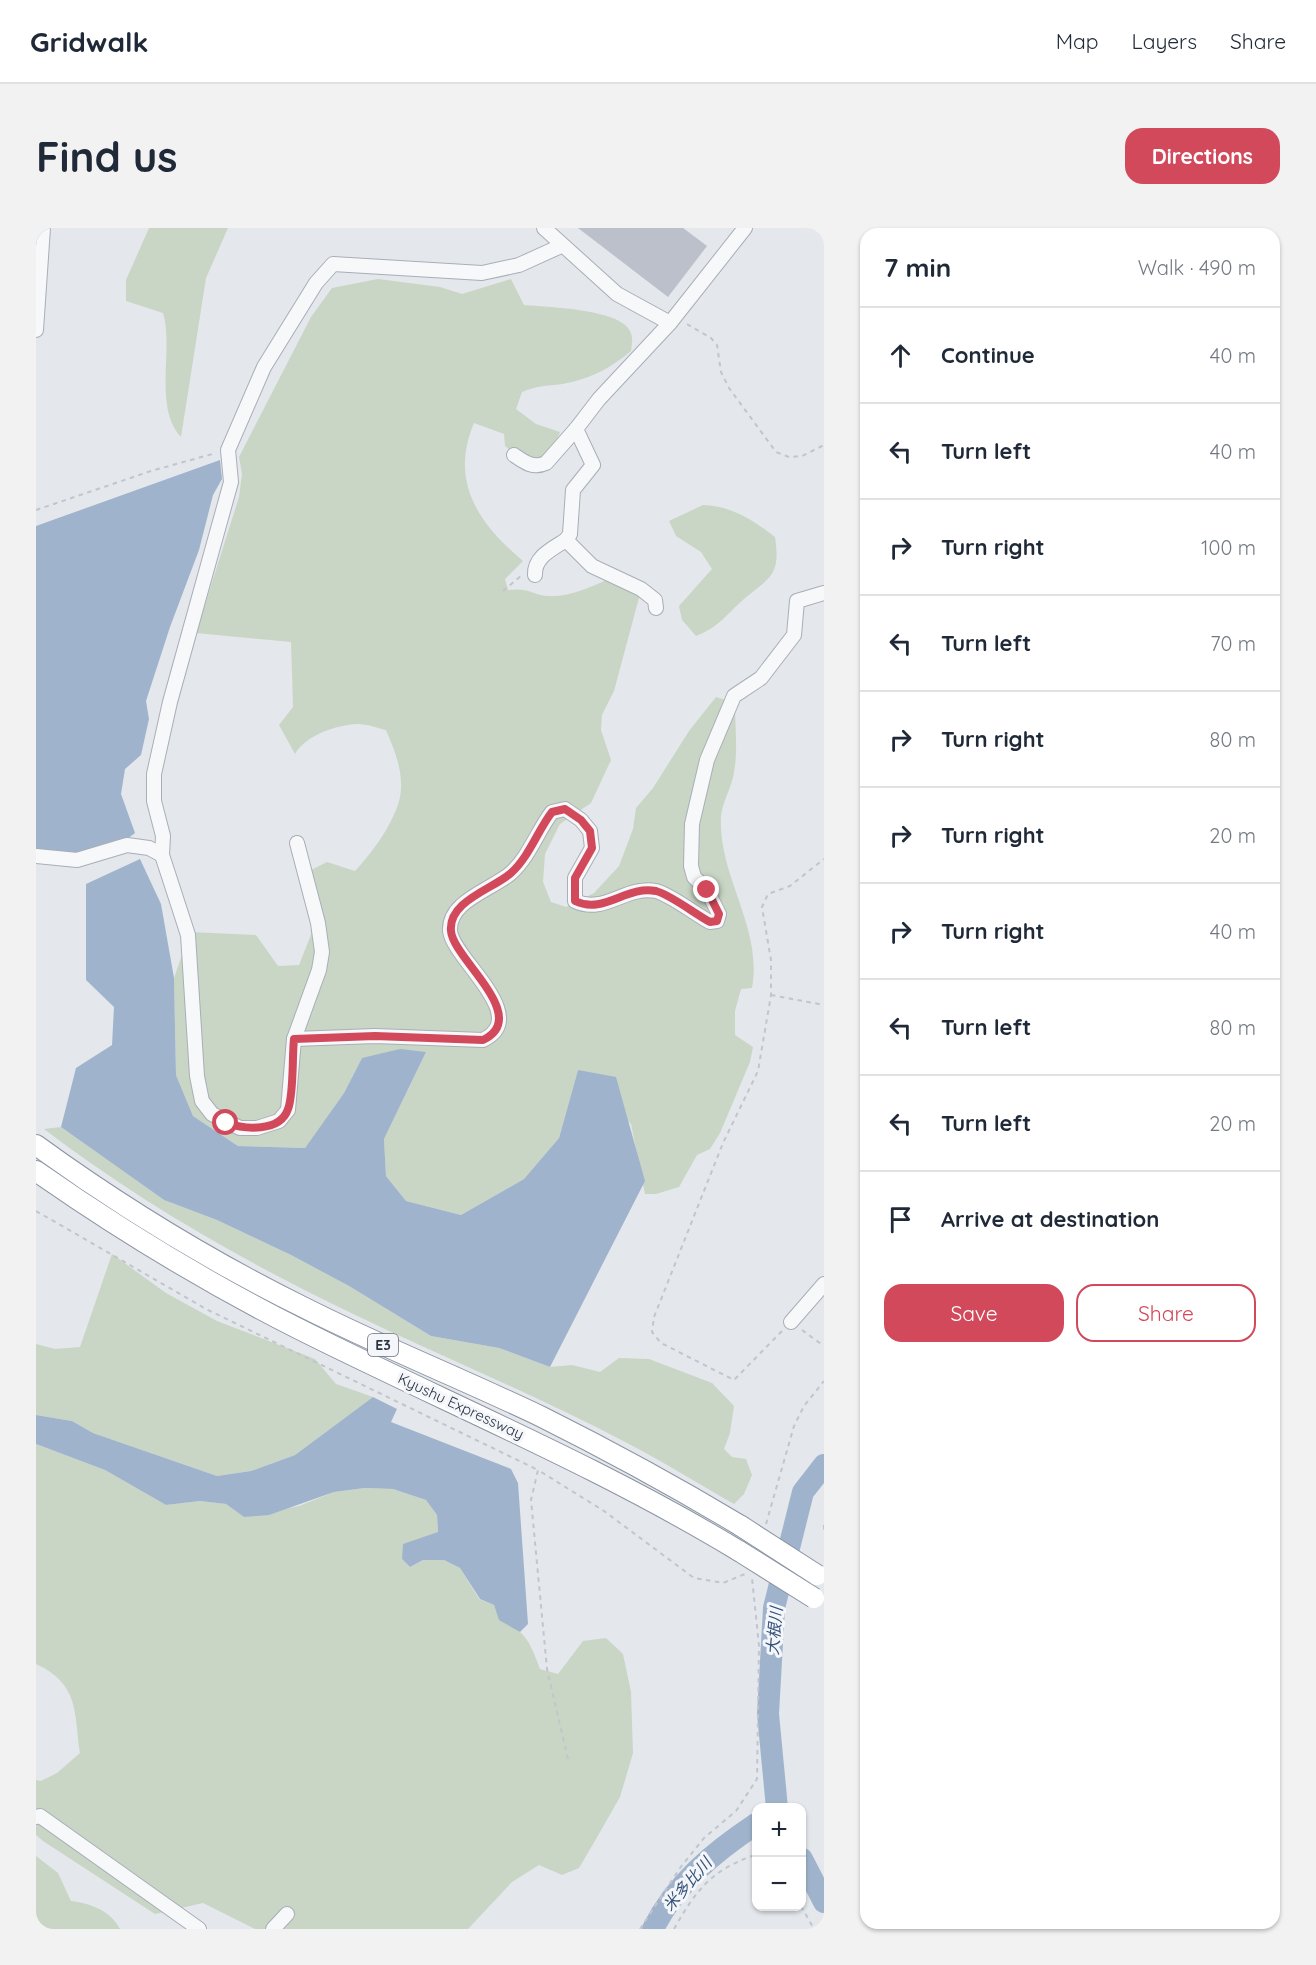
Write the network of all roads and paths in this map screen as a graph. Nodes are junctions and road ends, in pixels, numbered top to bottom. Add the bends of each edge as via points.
1 (43, 228) edge
2 (544, 228) edge
3 (745, 228) edge
4 (561, 246) junction
5 (672, 320) junction
6 (36, 330) edge
7 (576, 429) junction
8 (824, 445) edge
9 (228, 450) junction
10 (514, 455) dead end
11 (36, 510) edge
12 (566, 540) junction
13 (535, 571) joint
14 (503, 591) dead end
15 (824, 593) edge
16 (656, 608) dead end
17 (297, 843) dead end
18 (162, 855) junction
19 (36, 856) edge
20 (824, 859) edge
21 (771, 995) junction
22 (824, 1005) edge
23 (294, 1039) junction
24 (36, 1145) edge
25 (36, 1170) edge
26 (36, 1211) edge
27 (824, 1284) edge
28 (791, 1322) junction
29 (824, 1346) edge
30 (824, 1381) edge
31 (538, 1470) junction
32 (824, 1525) edge
33 (764, 1530) dead end
34 (824, 1534) edge
35 (820, 1577) edge
36 (819, 1602) edge
37 (568, 1759) dead end
38 (36, 1817) edge
39 (754, 1857) edge
40 (804, 1911) edge
41 (287, 1914) dead end
42 (199, 1929) edge
43 (273, 1929) edge
44 (640, 1929) edge
45 (674, 1929) edge
46 (814, 1929) edge

1 - 6 street
2 - 4 street
3 - 5 street
4 - 5 street via 617,294
4 - 9 street via 519,265 482,273 333,264 316,283 264,367
5 - 7 street
5 - 8 path via 711,338 717,345 721,372 729,388 776,452 802,456
7 - 10 street via 539,466 527,464
7 - 12 street via 593,465 573,490 570,534
9 - 11 path
9 - 18 street via 231,482 154,774
12 - 13 street via 540,558
12 - 16 street via 592,566 641,589 655,600
13 - 14 path
15 - 23 street via 797,601 794,635 761,678 734,696 707,760 692,824 691,866 694,878 707,890 719,914 717,921 710,922 657,891 631,892 602,905 585,906 575,901 575,878 592,848 590,831 565,809 552,812 512,872 461,906 453,918 450,931 454,941 498,1008 497,1028 492,1035 483,1040 375,1036
17 - 23 street via 322,952
18 - 19 street via 149,848 127,845 77,860
18 - 23 street via 188,935 197,1076 202,1101 212,1114 240,1128 257,1128 279,1121 288,1110
20 - 21 path via 800,879 763,900
21 - 22 path
21 - 28 path via 758,1071 723,1143 654,1317 652,1332 661,1343 734,1380
24 - 35 highway, Kyushu Expressway / E3, bridge via 240,1274 541,1417 674,1486
25 - 36 highway, Kyushu Expressway / E3, bridge via 95,1213 227,1291 603,1475 677,1514
26 - 31 path via 206,1309
27 - 28 street
28 - 29 path
30 - 33 path via 794,1426
31 - 37 path via 531,1500 547,1669
31 - 44 path via 604,1511 694,1578 723,1583 751,1571 759,1646 757,1779 736,1811 704,1838 680,1868
32 - 34 path
38 - 42 street via 40,1816
39 - 45 path via 727,1864 693,1895
40 - 46 path
41 - 43 street

